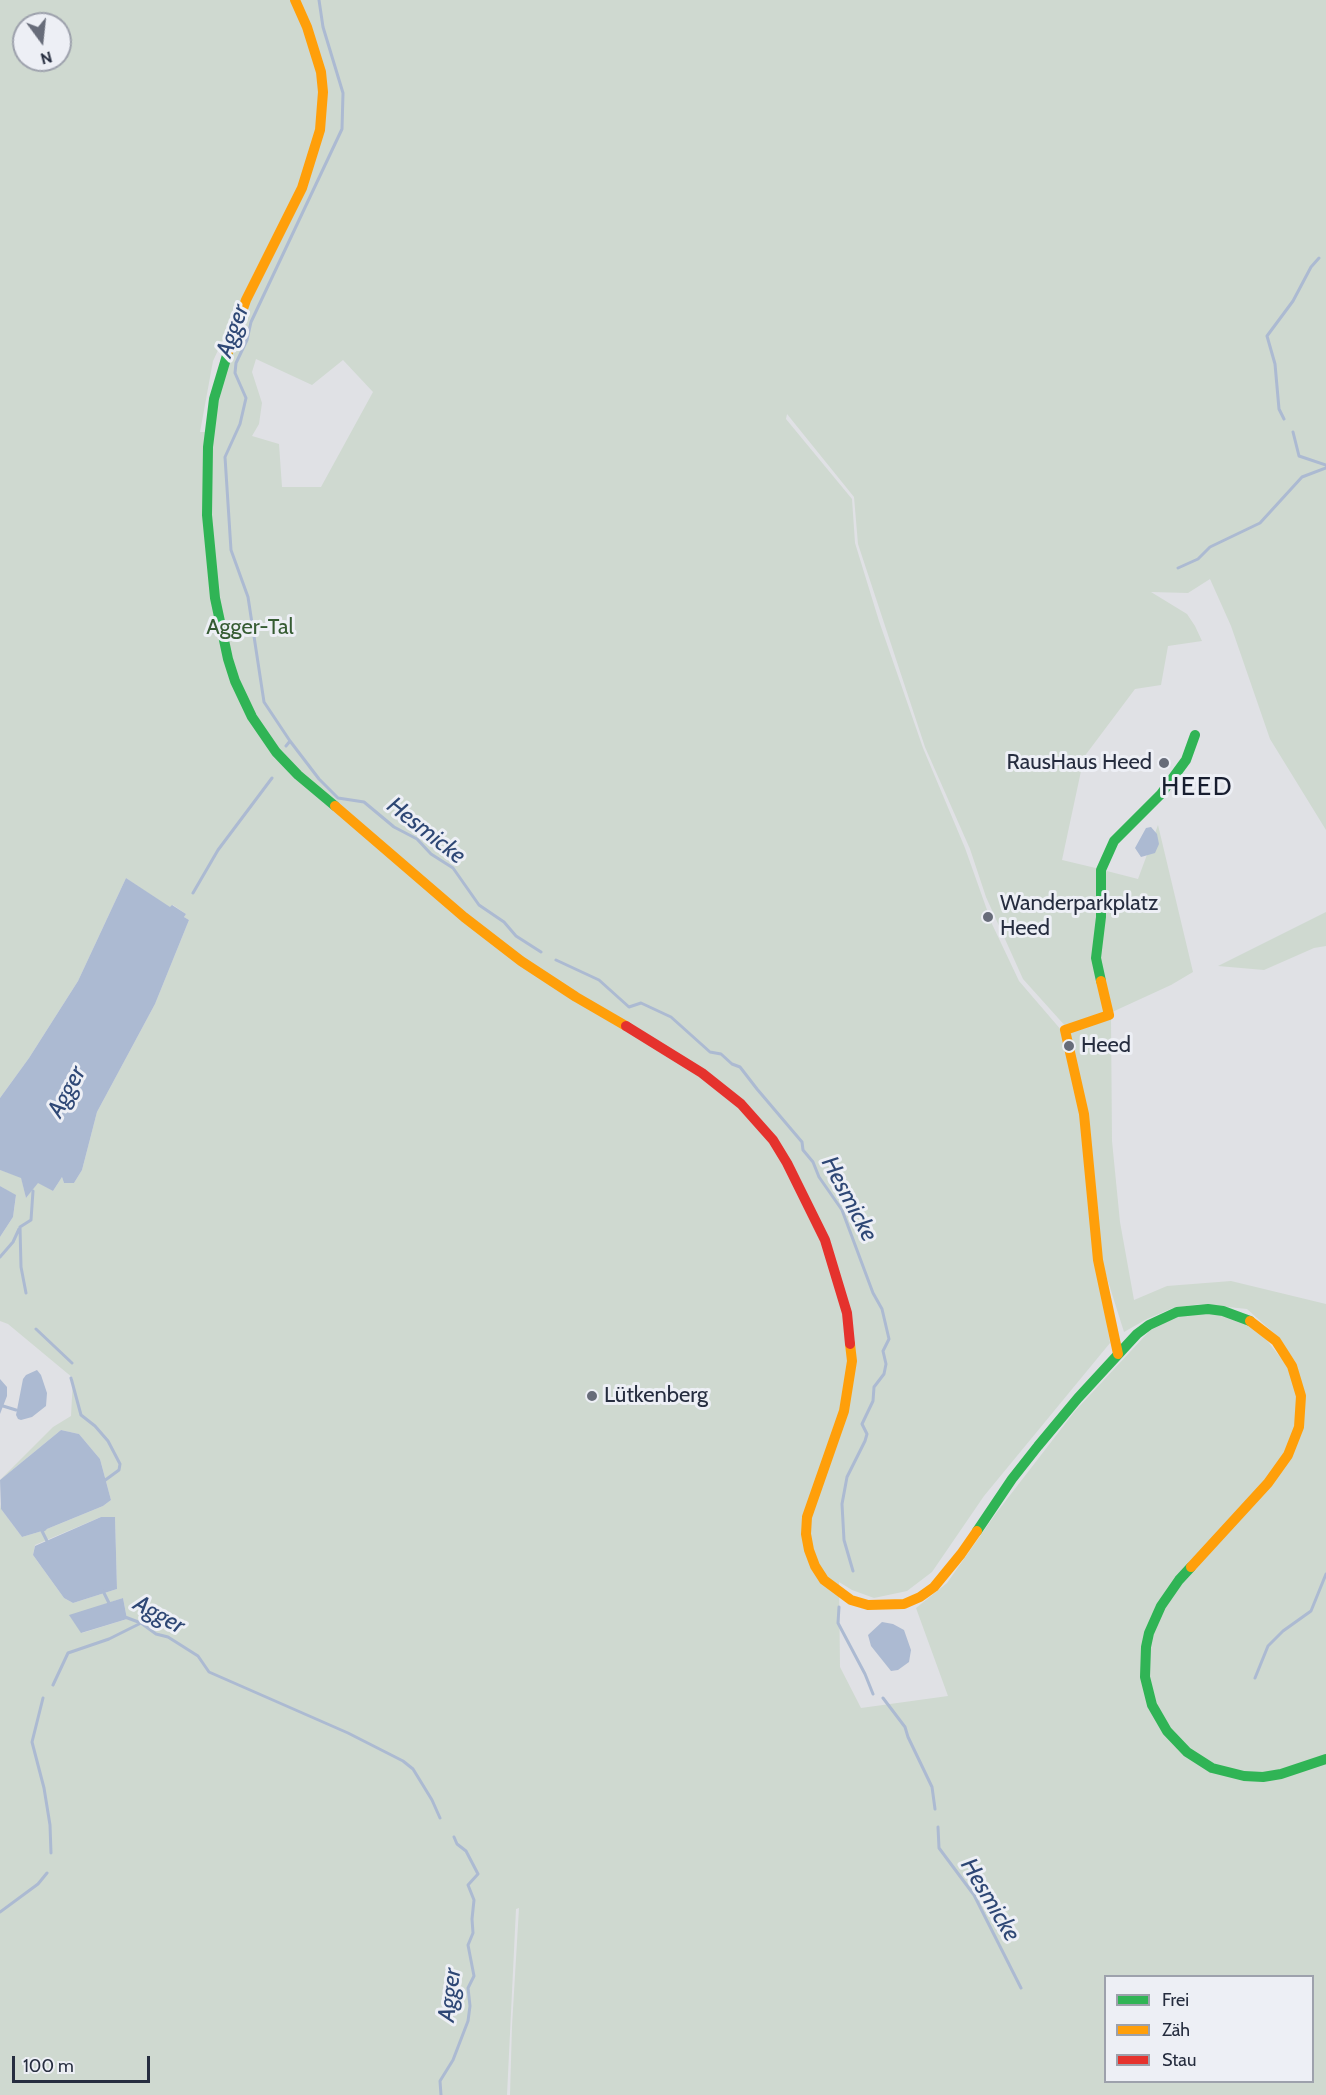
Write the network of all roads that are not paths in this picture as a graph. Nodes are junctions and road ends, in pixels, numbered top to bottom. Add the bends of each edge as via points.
1 (295, 0) edge
2 (1195, 735) dead end
3 (1118, 1354) junction
4 (1326, 1759) edge

1 - 3 main road via 321,72 320,130 302,188 234,331 214,399 208,457 209,550 220,629 235,681 258,726 298,775 464,917 521,961 702,1073 741,1104 773,1140 825,1240 847,1313 852,1361 849,1386 807,1517 806,1534 815,1566 837,1591 851,1600 886,1606 904,1604 934,1587 1038,1446
2 - 3 main road via 1186,760 1161,794 1114,841 1101,870 1096,958 1109,1015 1065,1030 1084,1114 1098,1260
3 - 4 main road via 1137,1334 1163,1317 1208,1309 1238,1315 1264,1330 1293,1366 1301,1411 1288,1455 1161,1606 1149,1633 1145,1677 1152,1705 1167,1731 1187,1752 1212,1768 1263,1777

